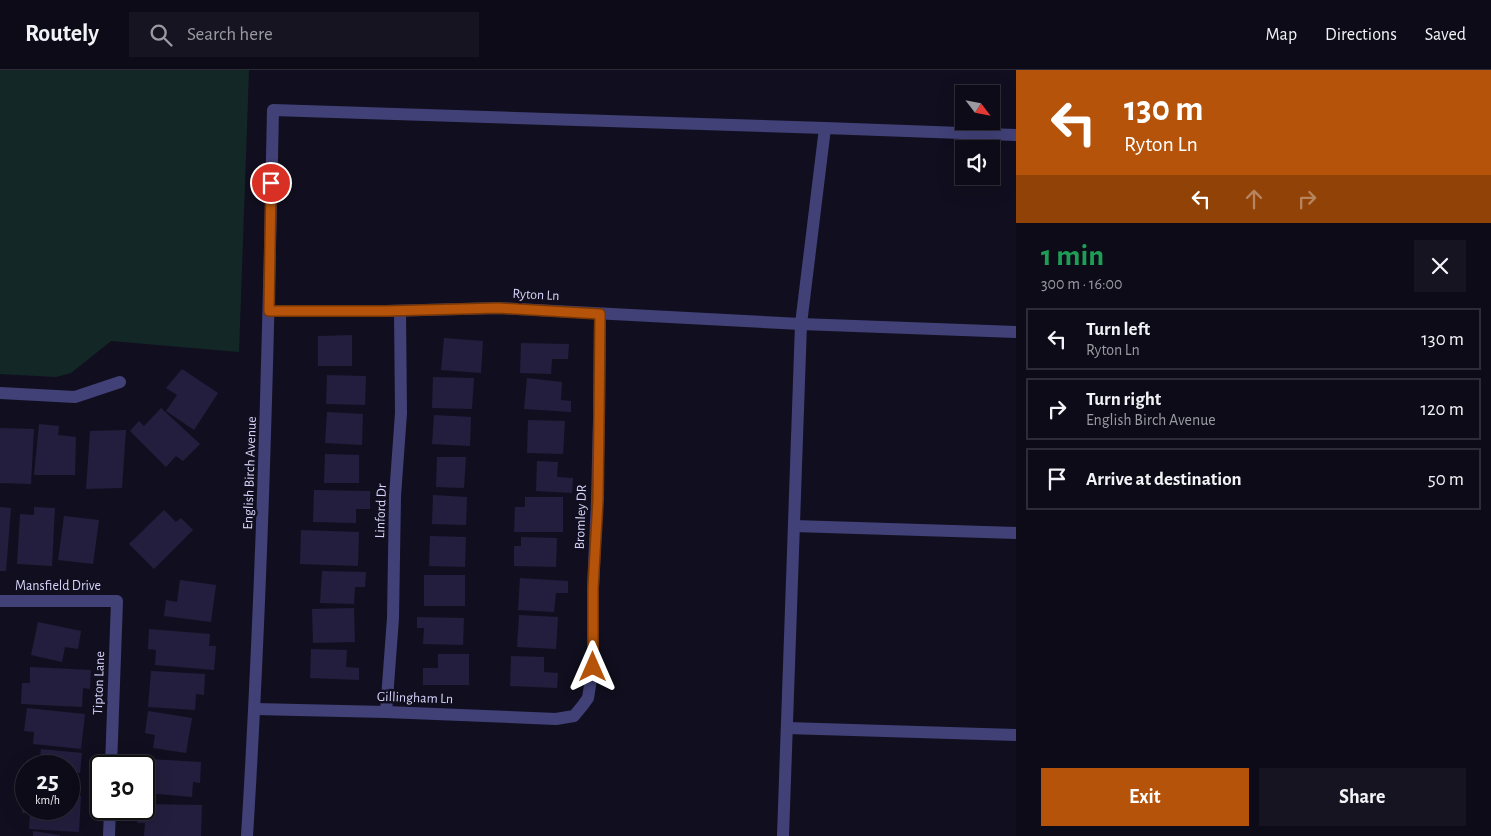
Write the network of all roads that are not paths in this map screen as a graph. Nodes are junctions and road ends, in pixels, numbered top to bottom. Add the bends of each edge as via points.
1 (825, 128) junction
2 (1016, 135) edge
3 (269, 311) junction
4 (400, 311) junction
5 (600, 314) junction
6 (801, 324) junction
7 (1016, 332) edge
8 (120, 382) dead end
9 (0, 393) edge
10 (794, 526) junction
11 (1016, 533) edge
12 (0, 601) edge
13 (117, 601) joint
14 (255, 710) junction
15 (386, 712) junction
16 (574, 716) joint
17 (787, 728) junction
18 (1016, 736) edge
19 (111, 755) edge
20 (110, 820) edge
21 (109, 836) edge
22 (247, 836) edge
23 (782, 836) edge

1 - 2 street
1 - 3 street, English Birch Avenue via 273,110
1 - 6 street
3 - 4 street, Ryton Ln
3 - 14 street, English Birch Avenue
4 - 5 street, Ryton Ln via 498,308
4 - 15 street, Linford Dr via 401,412
5 - 6 street, Ryton Ln
5 - 16 street, Bromley DR via 593,667 588,698
6 - 7 street, Ryton Ln
6 - 10 street
8 - 9 street via 75,397
10 - 11 street
10 - 17 street
12 - 13 street, Mansfield Drive
13 - 19 street, Tipton Lane
14 - 15 street, Gillingham Ln
14 - 22 street, English Birch Avenue
15 - 16 street, Gillingham Ln via 556,719
17 - 18 street
17 - 23 street
20 - 21 street

